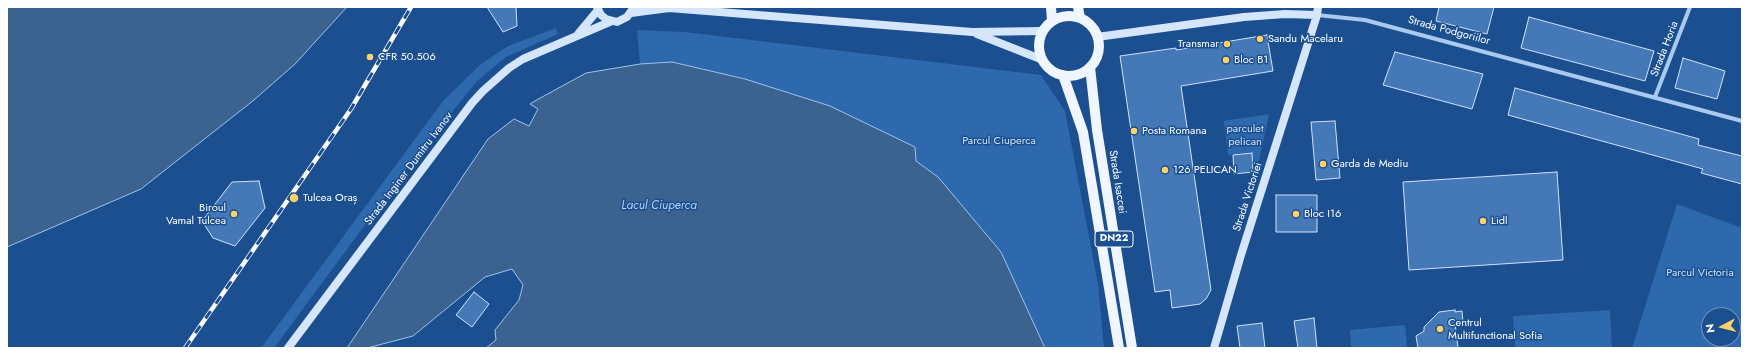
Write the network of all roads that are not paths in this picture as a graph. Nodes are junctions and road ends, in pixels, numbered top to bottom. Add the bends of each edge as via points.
1 (668, 7) edge
2 (1052, 7) edge
3 (1078, 7) edge
4 (1690, 7) edge
5 (597, 8) edge
6 (632, 10) edge
7 (1318, 11) edge
8 (1080, 18) junction
9 (612, 21) junction
10 (1052, 21) junction
11 (1043, 31) junction
12 (972, 32) junction
13 (576, 36) junction
14 (1097, 37) junction
15 (1043, 60) junction
16 (1090, 67) junction
17 (1063, 75) junction
18 (1655, 97) junction
19 (1742, 121) edge
20 (288, 348) edge
21 (1118, 348) edge
22 (1132, 348) edge
23 (1214, 348) edge

1 - 6 street, Strada Inginer Dumitru Ivanov
1 - 12 street, Strada Inginer Dumitru Ivanov
2 - 10 main road
3 - 8 main road
4 - 18 street, Strada Horia
5 - 9 street via 601,15
5 - 13 street, Strada Inginer Dumitru Ivanov
6 - 9 street, Strada Inginer Dumitru Ivanov via 622,20
7 - 14 street, Strada Podgoriilor via 1244,17
7 - 18 street, Strada Podgoriilor via 1365,20
7 - 23 street, Strada Victoriei
8 - 10 main road via 1066,16
8 - 14 main road via 1092,27
9 - 13 street, Strada Inginer Dumitru Ivanov
10 - 11 main road
11 - 12 street
11 - 15 main road via 1039,40
12 - 15 street
13 - 20 street, Strada Inginer Dumitru Ivanov via 523,59 483,91
14 - 16 main road, Strada Isaccei via 1098,52
15 - 17 main road via 1048,67
16 - 17 main road via 1077,75
16 - 22 main road, Strada Isaccei / DN22 via 1097,130
17 - 21 main road, DN22 via 1083,132
18 - 19 street, Strada Podgoriilor

